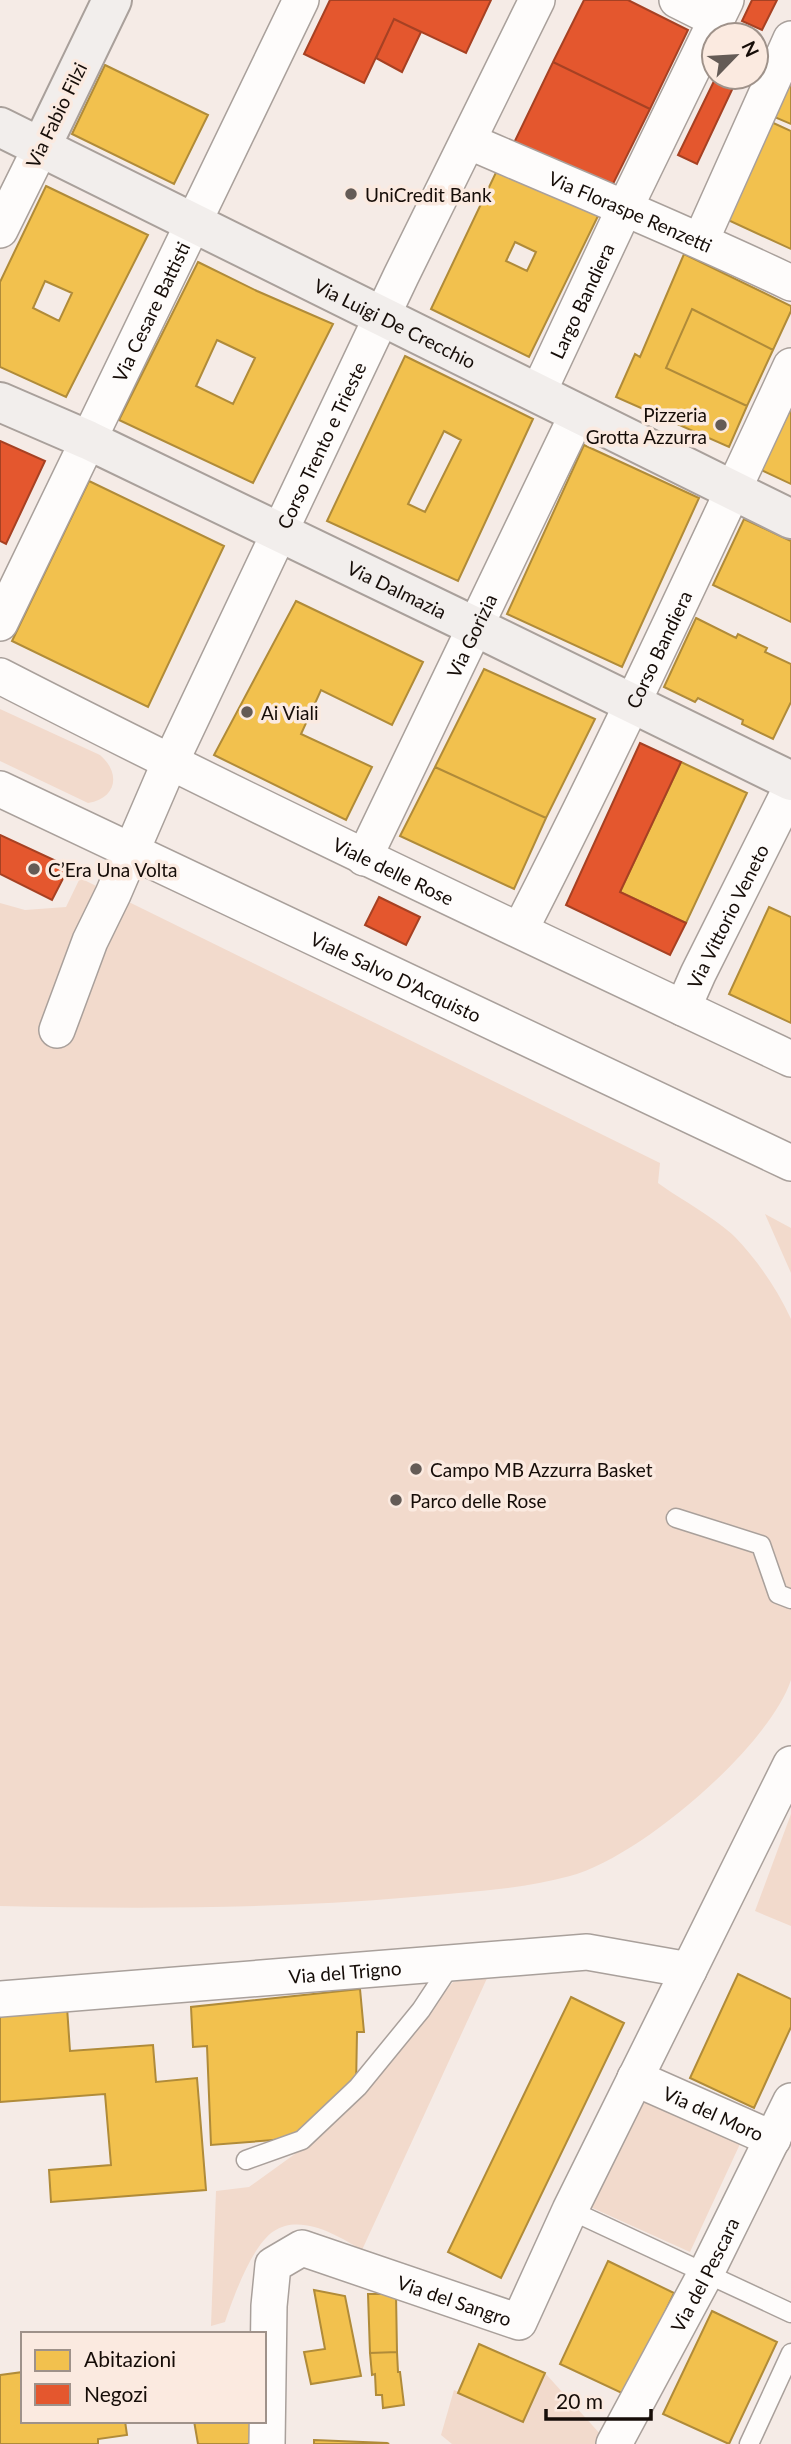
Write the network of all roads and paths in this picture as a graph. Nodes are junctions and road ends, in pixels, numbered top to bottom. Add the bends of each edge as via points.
1 (112, 0) edge
2 (300, 0) edge
3 (537, 0) edge
4 (677, 0) edge
5 (722, 10) edge
6 (791, 39) edge
7 (0, 127) edge
8 (468, 141) junction
9 (41, 147) junction
10 (624, 209) junction
11 (193, 223) junction
12 (0, 230) edge
13 (701, 240) junction
14 (791, 282) edge
15 (382, 316) junction
16 (791, 366) edge
17 (538, 393) junction
18 (0, 402) edge
19 (578, 413) junction
20 (88, 440) junction
21 (734, 491) junction
22 (791, 519) edge
23 (280, 534) junction
24 (0, 623) edge
25 (476, 627) junction
26 (0, 676) edge
27 (632, 704) junction
28 (170, 762) junction
29 (791, 781) edge
30 (791, 788) edge
31 (0, 789) edge
32 (130, 852) junction
33 (365, 858) junction
34 (520, 930) junction
35 (683, 1008) junction
36 (57, 1030) dead end
37 (791, 1059) edge
38 (791, 1163) edge
39 (676, 1518) dead end
40 (791, 1600) edge
41 (791, 1764) edge
42 (452, 1963) junction
43 (689, 1970) junction
44 (0, 1999) edge
45 (635, 2078) junction
46 (791, 2101) edge
47 (782, 2144) edge
48 (246, 2160) dead end
49 (570, 2210) junction
50 (706, 2273) junction
51 (791, 2313) edge
52 (791, 2353) edge
53 (267, 2444) edge
54 (614, 2444) edge
55 (749, 2444) edge

1 - 9 street, Via Fabio Filzi
2 - 11 street, Via Cesare Battisti
3 - 8 street, Corso Trento e Trieste
4 - 5 street
5 - 10 street, Largo Bandiera
6 - 13 street
7 - 9 street, Via Luigi De Crecchio
8 - 10 street, Via Floraspe Renzetti
8 - 15 street, Corso Trento e Trieste
9 - 11 street, Via Luigi De Crecchio
9 - 12 street, Via Fabio Filzi
10 - 13 street, Via Floraspe Renzetti
10 - 17 street, Largo Bandiera
11 - 15 street, Via Luigi De Crecchio
11 - 20 street, Via Cesare Battisti
13 - 14 street, Via Floraspe Renzetti
15 - 17 street, Via Luigi De Crecchio
15 - 23 street, Corso Trento e Trieste
16 - 21 street, Corso Bandiera
17 - 19 street, Via Luigi De Crecchio
18 - 20 street, Via Dalmazia
19 - 21 street, Via Luigi De Crecchio
19 - 25 street, Via Gorizia
20 - 23 street, Via Dalmazia
20 - 24 street, Via Cesare Battisti
21 - 22 street, Via Luigi De Crecchio
21 - 27 street, Corso Bandiera
23 - 25 street, Via Dalmazia
23 - 28 street, Corso Trento e Trieste
25 - 27 street, Via Dalmazia
25 - 33 street, Via Gorizia
26 - 28 street, Viale delle Rose
27 - 29 street, Via Dalmazia
27 - 34 street, Corso Bandiera
28 - 32 street, Corso Trento e Trieste
28 - 33 street, Viale delle Rose
30 - 35 street, Via Vittorio Veneto
31 - 32 street, Viale Salvo D'Acquisto
32 - 36 street, Corso Trento e Trieste via 89,941
32 - 38 street, Viale Salvo D'Acquisto
33 - 34 street, Viale delle Rose
34 - 35 street, Viale delle Rose
35 - 37 street, Viale delle Rose
39 - 40 lane via 761,1545 778,1594
41 - 43 street, Via del Sangro
42 - 43 street, Via del Trigno via 587,1952
42 - 44 street, Via del Trigno
42 - 48 lane via 421,2010 358,2087 302,2140
43 - 45 street, Via del Sangro
45 - 47 street, Via del Moro
45 - 49 street, Via del Sangro
46 - 47 street, Via del Pescara
47 - 50 street, Via del Pescara
49 - 50 lane
49 - 53 street, Via del Sangro via 519,2322 302,2248 273,2265
50 - 51 lane
50 - 54 street, Via del Pescara
52 - 55 lane

